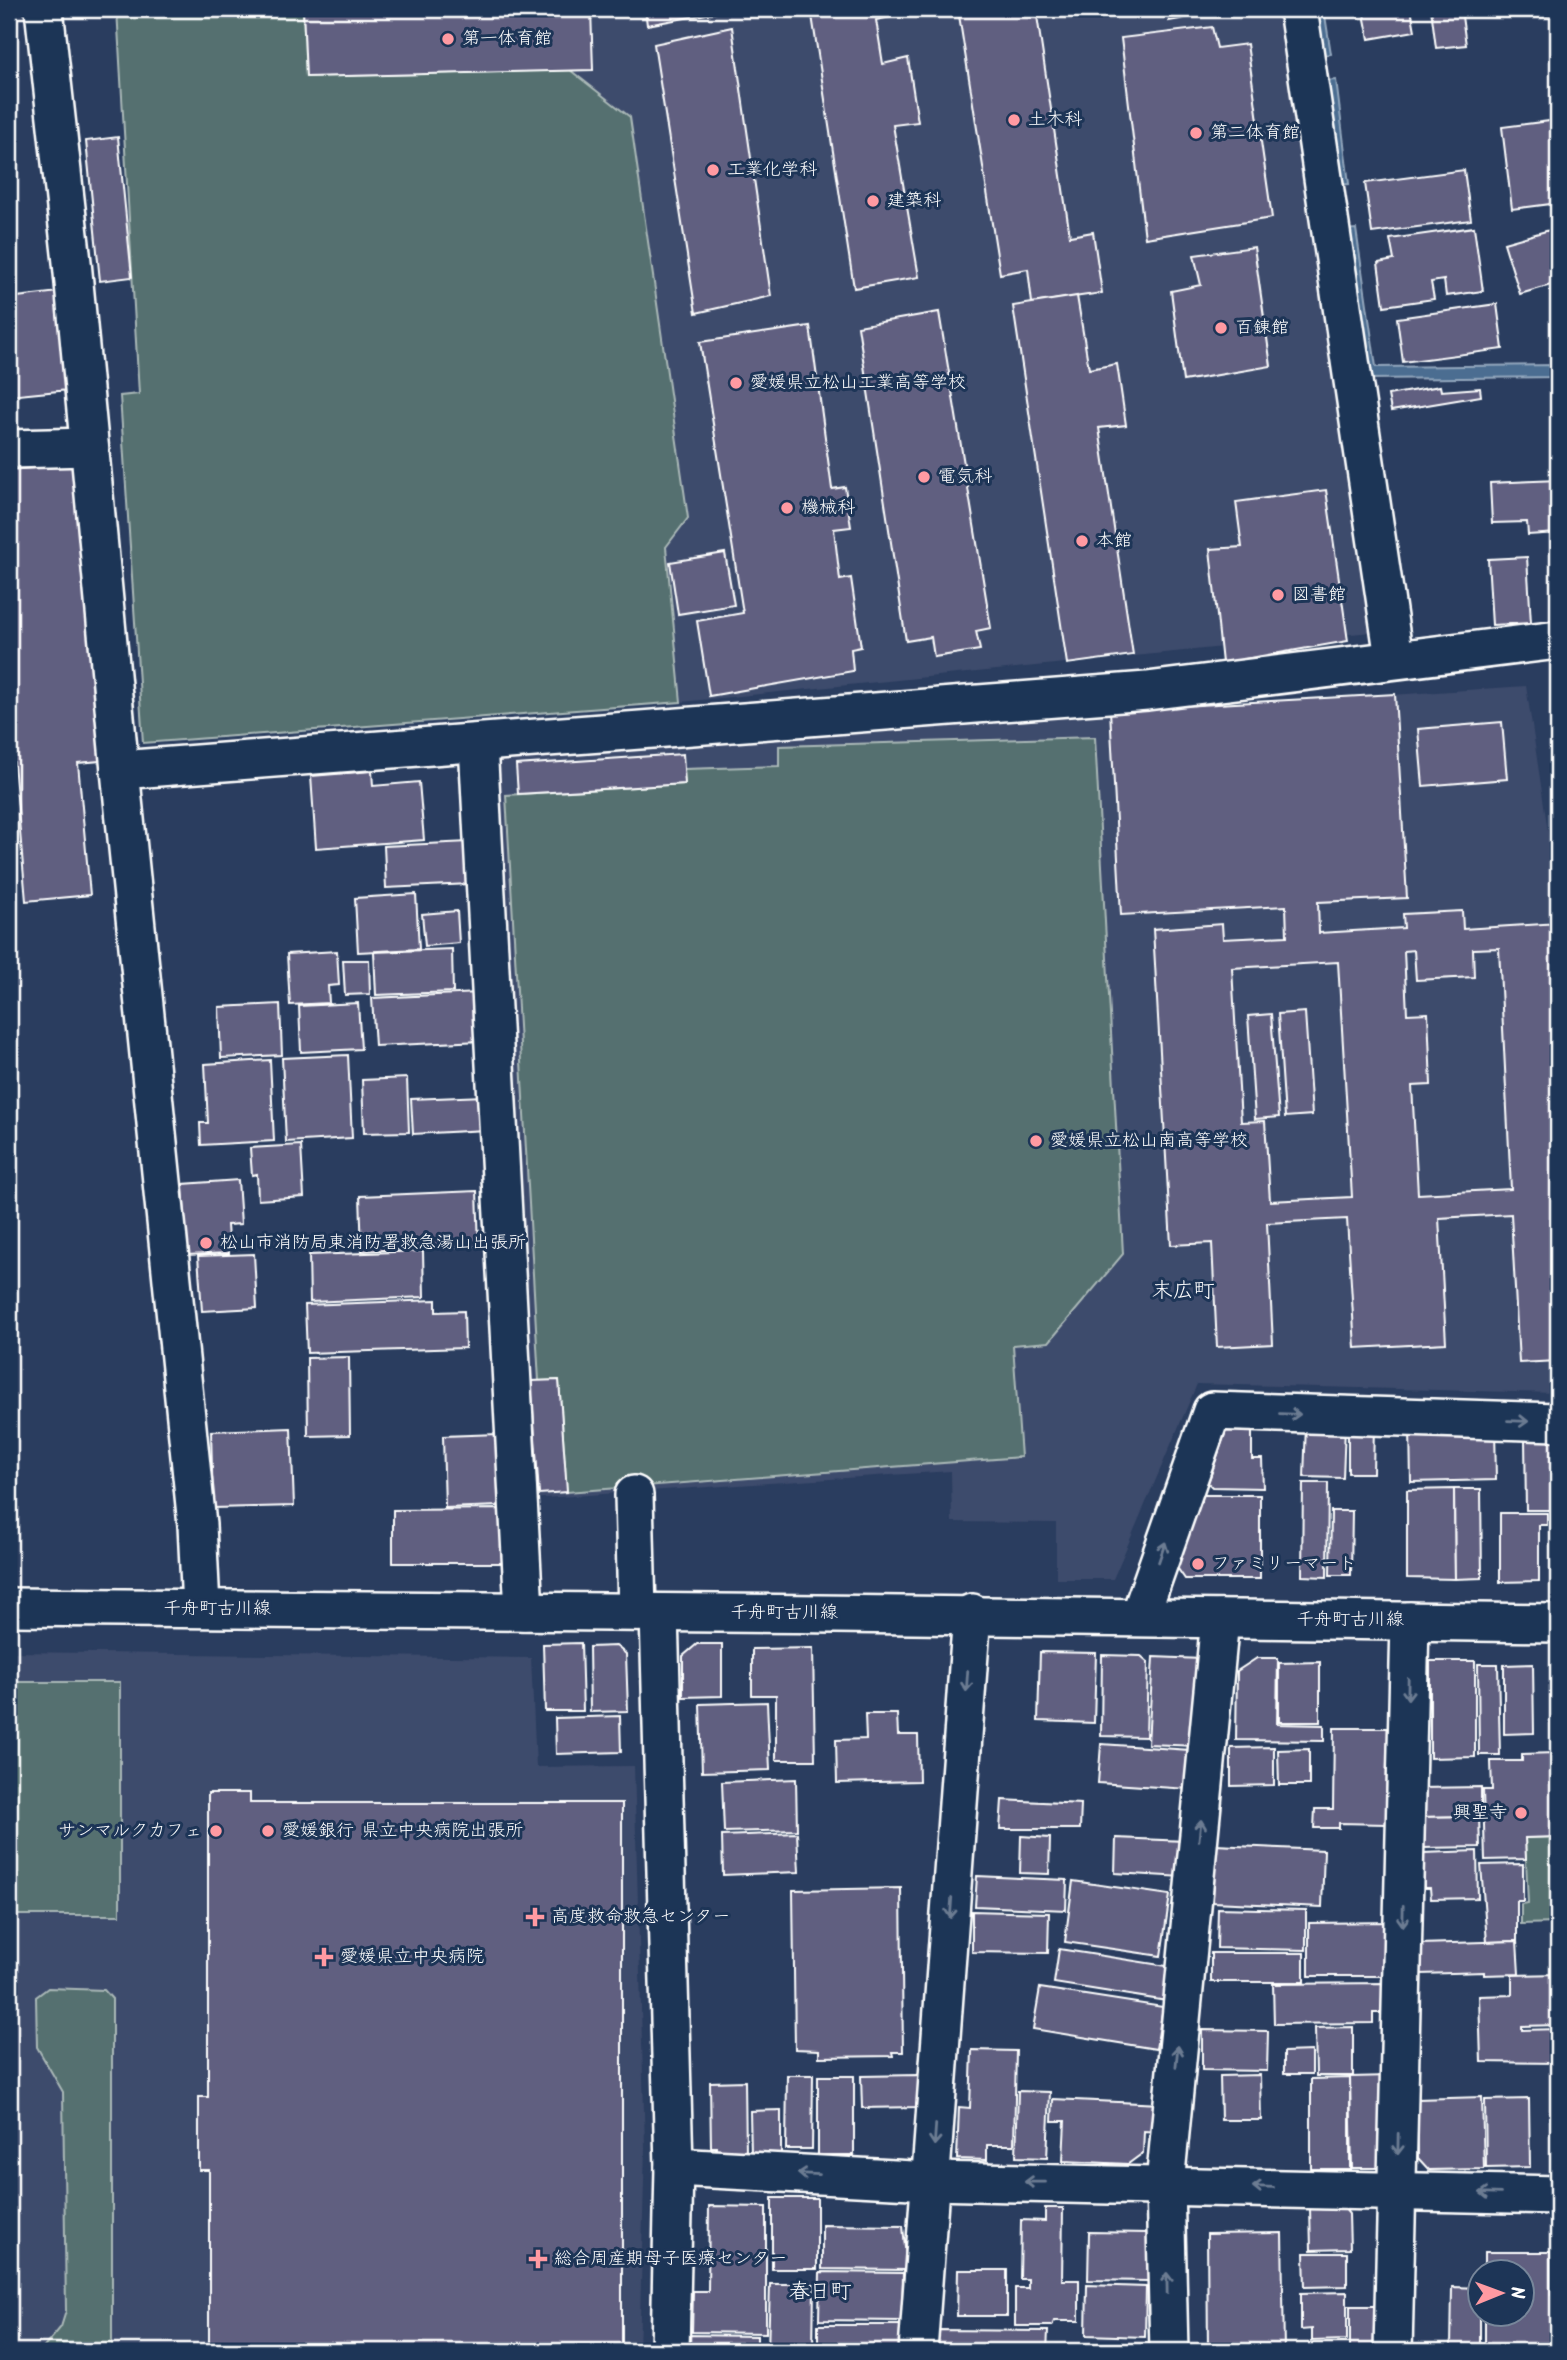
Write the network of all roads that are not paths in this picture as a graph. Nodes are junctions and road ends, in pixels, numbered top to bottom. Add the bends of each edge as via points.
1 (44, 9) edge
2 (1298, 9) edge
3 (89, 447) junction
4 (9, 449) edge
5 (1558, 640) edge
6 (1394, 658) junction
7 (478, 744) junction
8 (120, 770) junction
9 (1558, 1422) edge
10 (634, 1495) dead end
11 (9, 1606) edge
12 (201, 1608) junction
13 (524, 1611) junction
14 (648, 1612) junction
15 (972, 1613) junction
16 (1140, 1616) junction
17 (1220, 1619) junction
18 (1410, 1621) junction
19 (1558, 1623) edge
20 (674, 2167) junction
21 (931, 2181) junction
22 (1164, 2184) junction
23 (1396, 2190) junction
24 (1558, 2195) edge
25 (670, 2351) edge
26 (918, 2351) edge
27 (1169, 2351) edge
28 (1393, 2351) edge

1 - 3 street
2 - 6 street
3 - 4 street
3 - 8 street
5 - 6 street
6 - 7 street via 1147,691
7 - 8 street
7 - 13 street
8 - 12 street via 197,1525
16 -> 9 street via 1212,1411
10 - 14 street
11 - 12 street, 千舟町古川線
12 - 13 street, 千舟町古川線
13 - 14 street, 千舟町古川線
14 - 15 street, 千舟町古川線
14 - 20 street
15 - 16 street, 千舟町古川線
15 -> 21 street
16 - 17 street, 千舟町古川線
17 - 18 street, 千舟町古川線
22 -> 17 street
18 - 19 street, 千舟町古川線
18 -> 23 street
21 -> 20 street
20 - 25 street
22 -> 21 street
21 - 26 street
23 -> 22 street
27 -> 22 street
24 -> 23 street
23 - 28 street

